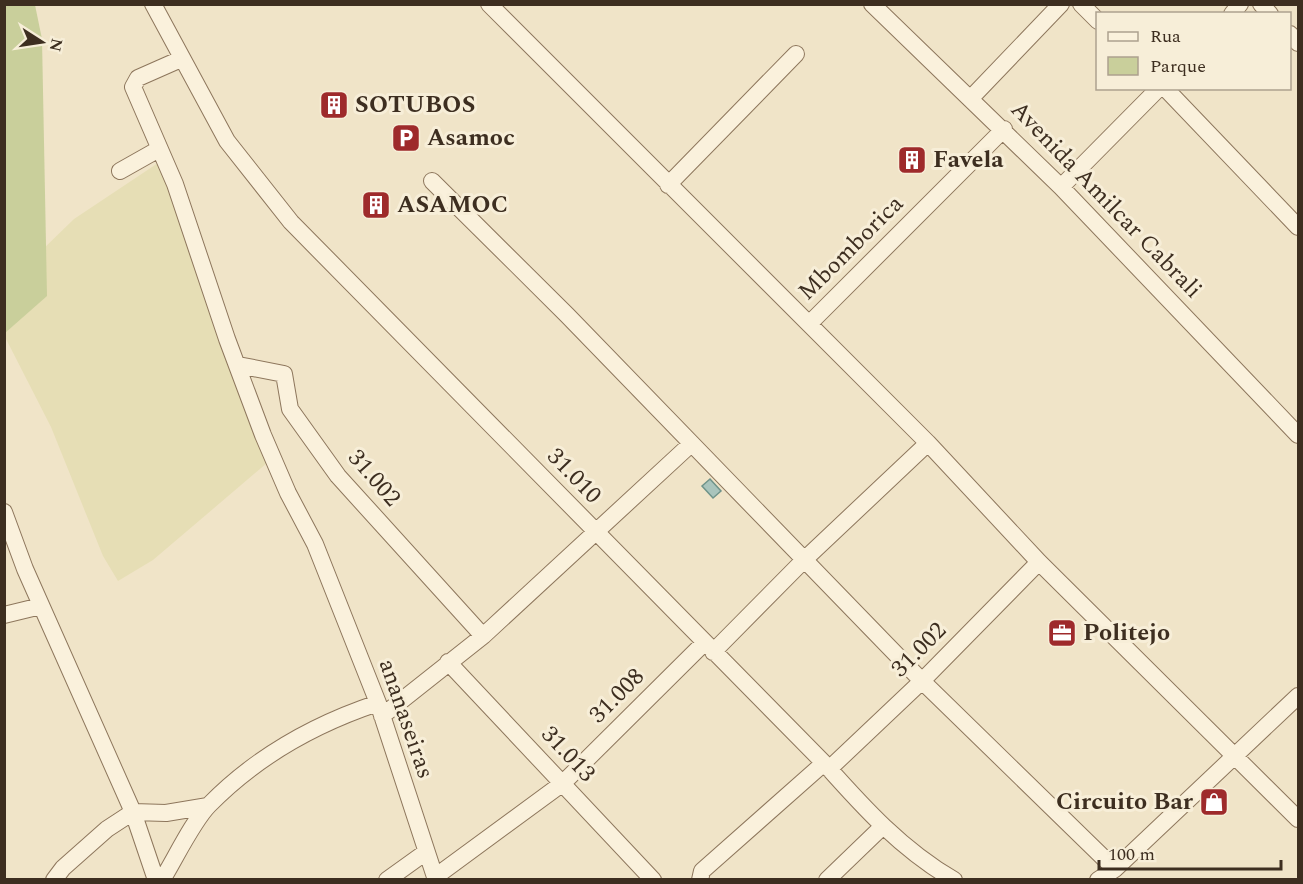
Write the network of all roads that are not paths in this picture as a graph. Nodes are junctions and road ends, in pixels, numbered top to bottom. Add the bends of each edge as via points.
1 (153, 4) edge
2 (489, 4) edge
3 (872, 4) edge
4 (1061, 4) edge
5 (1081, 4) edge
6 (1096, 19) edge
7 (796, 54) dead end
8 (181, 59) junction
9 (1157, 90) edge
10 (1167, 90) edge
11 (971, 98) junction
12 (1004, 129) junction
13 (159, 149) junction
14 (120, 171) dead end
15 (432, 181) dead end
16 (668, 185) junction
17 (1061, 187) junction
18 (1299, 227) edge
19 (809, 324) junction
20 (238, 365) junction
21 (1299, 435) edge
22 (928, 443) junction
23 (691, 444) junction
24 (4, 512) edge
25 (595, 532) junction
26 (804, 560) junction
27 (1040, 562) junction
28 (41, 606) junction
29 (4, 615) edge
30 (483, 636) junction
31 (708, 647) junction
32 (448, 662) junction
33 (922, 681) junction
34 (1299, 696) edge
35 (380, 710) junction
36 (1236, 757) junction
37 (827, 766) junction
38 (563, 783) junction
39 (208, 806) junction
40 (133, 812) junction
41 (1299, 819) edge
42 (882, 827) junction
43 (426, 852) junction
44 (1114, 869) junction
45 (436, 878) edge
46 (54, 879) edge
47 (156, 879) edge
48 (162, 879) edge
49 (387, 879) edge
50 (653, 879) edge
51 (700, 879) edge
52 (827, 879) edge
53 (954, 879) edge
54 (1098, 879) edge

1 - 8 street, 31.010
2 - 16 street
3 - 11 street, Avenida Amilcar Cabrali
4 - 11 street
5 - 6 street
7 - 16 street
8 - 13 street, ananaseiras via 133,82
8 - 25 street, 31.010 via 227,141 291,222
9 - 17 street
10 - 18 street
11 - 12 street, Avenida Amilcar Cabrali
12 - 17 street, Avenida Amilcar Cabrali
12 - 19 street, Mbomborica
13 - 14 street
13 - 20 street, ananaseiras via 175,184
15 - 23 street
16 - 19 street
17 - 21 street, Avenida Amilcar Cabrali
19 - 22 street
20 - 30 street, 31.002 via 284,374 290,409 338,476
20 - 35 street, ananaseiras via 263,435 315,544
22 - 26 street, 31.008
22 - 27 street
23 - 25 street
23 - 26 street
24 - 28 street
25 - 30 street
25 - 31 street, 31.010
26 - 31 street, 31.008
26 - 33 street
27 - 33 street, 31.002
27 - 36 street
28 - 29 street
28 - 40 street
30 - 32 street
31 - 37 street, 31.010
31 - 38 street, 31.008
32 - 35 street
32 - 38 street, 31.013
33 - 37 street, 31.002
33 - 44 street
34 - 36 street
35 - 39 street via 341,715 283,744
35 - 43 street, ananaseiras
36 - 41 street
36 - 44 street
37 - 42 street, 31.010
37 - 51 street, 31.002 via 702,871
38 - 45 street, 31.008
38 - 50 street, 31.013
39 - 40 street via 166,813
39 - 48 street
40 - 46 street via 107,829
40 - 47 street
42 - 52 street
42 - 53 street, 31.010
43 - 45 street, ananaseiras
43 - 49 street
44 - 54 street

